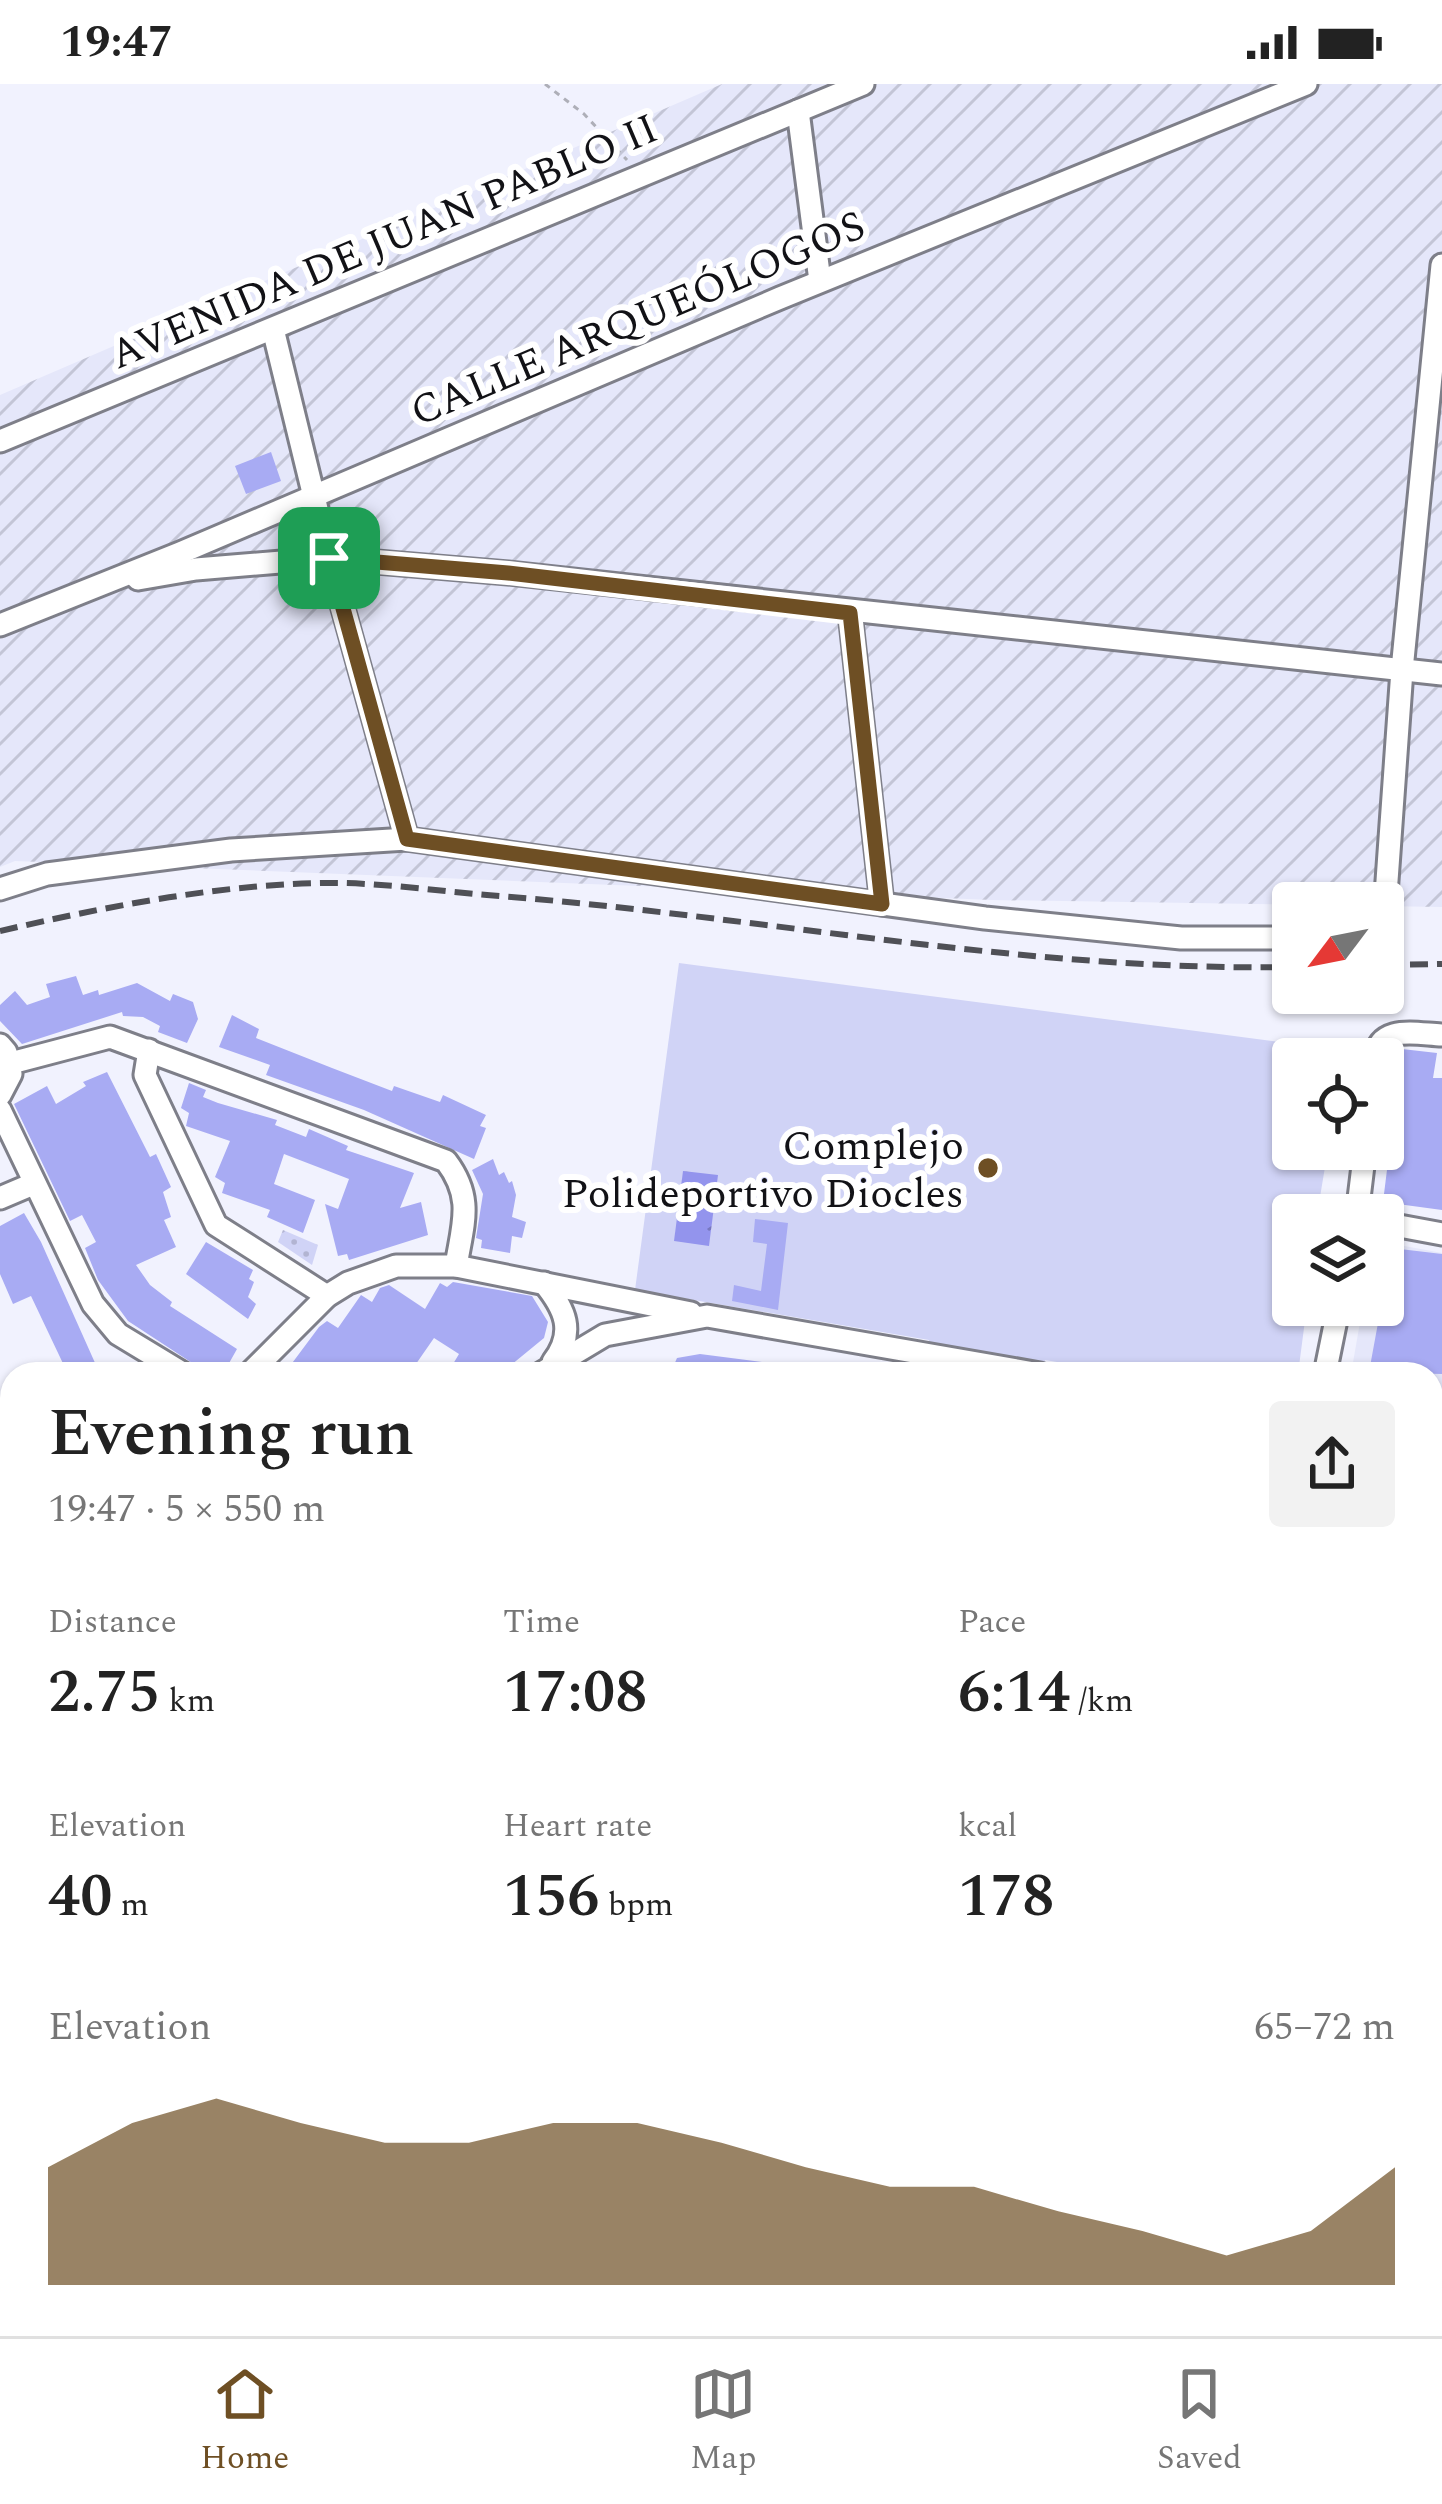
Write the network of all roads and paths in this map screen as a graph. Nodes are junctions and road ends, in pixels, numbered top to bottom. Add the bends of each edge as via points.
1 (545, 84) edge
2 (863, 84) edge
3 (1306, 84) edge
4 (799, 112) junction
5 (640, 175) junction
6 (1442, 265) edge
7 (820, 281) junction
8 (273, 329) junction
9 (0, 441) edge
10 (314, 495) junction
11 (329, 558) junction
12 (96, 586) junction
13 (850, 613) junction
14 (0, 626) edge
15 (1402, 670) junction
16 (1442, 674) edge
17 (407, 839) junction
18 (1387, 882) edge
19 (0, 889) edge
20 (882, 904) junction
21 (1272, 938) edge
22 (1442, 1035) edge
23 (1384, 1038) edge
24 (148, 1050) junction
25 (5, 1054) edge
26 (0, 1095) edge
27 (0, 1111) edge
28 (33, 1184) junction
29 (0, 1198) edge
30 (1404, 1227) edge
31 (1442, 1234) edge
32 (457, 1266) junction
33 (544, 1283) junction
34 (327, 1296) junction
35 (707, 1316) junction
36 (1335, 1326) edge
37 (164, 1362) edge
38 (260, 1362) edge
39 (552, 1362) edge
40 (559, 1362) edge
41 (971, 1362) edge
42 (1327, 1362) edge

1 - 5 path
2 - 4 street, AVENIDA DE JUAN PABLO II
3 - 7 street, CALLE ARQUEÓLOGOS
4 - 5 street, AVENIDA DE JUAN PABLO II
4 - 7 street
5 - 8 street, AVENIDA DE JUAN PABLO II
6 - 15 street
7 - 10 street, CALLE ARQUEÓLOGOS
8 - 9 street, AVENIDA DE JUAN PABLO II
8 - 10 street
10 - 11 street
10 - 12 street, CALLE ARQUEÓLOGOS
11 - 12 street
11 - 13 street
11 - 17 street
12 - 14 street, CALLE ARQUEÓLOGOS
13 - 15 street
13 - 20 street
15 - 16 street
15 - 18 street
17 - 19 street via 208,853 46,874
17 - 20 street
20 - 21 street via 1181,938
22 - 23 street
24 - 25 street via 110,1037
24 - 32 street via 446,1161 466,1199
24 - 34 street via 145,1075 216,1225
25 - 26 street via 9,1082
27 - 28 street
28 - 29 street
28 - 37 street via 93,1304 118,1334
30 - 31 street
32 - 33 street
32 - 34 street via 397,1267
33 - 35 street
33 - 39 street via 563,1308 567,1330
34 - 38 street
35 - 40 street via 605,1336
35 - 41 street
36 - 42 street

